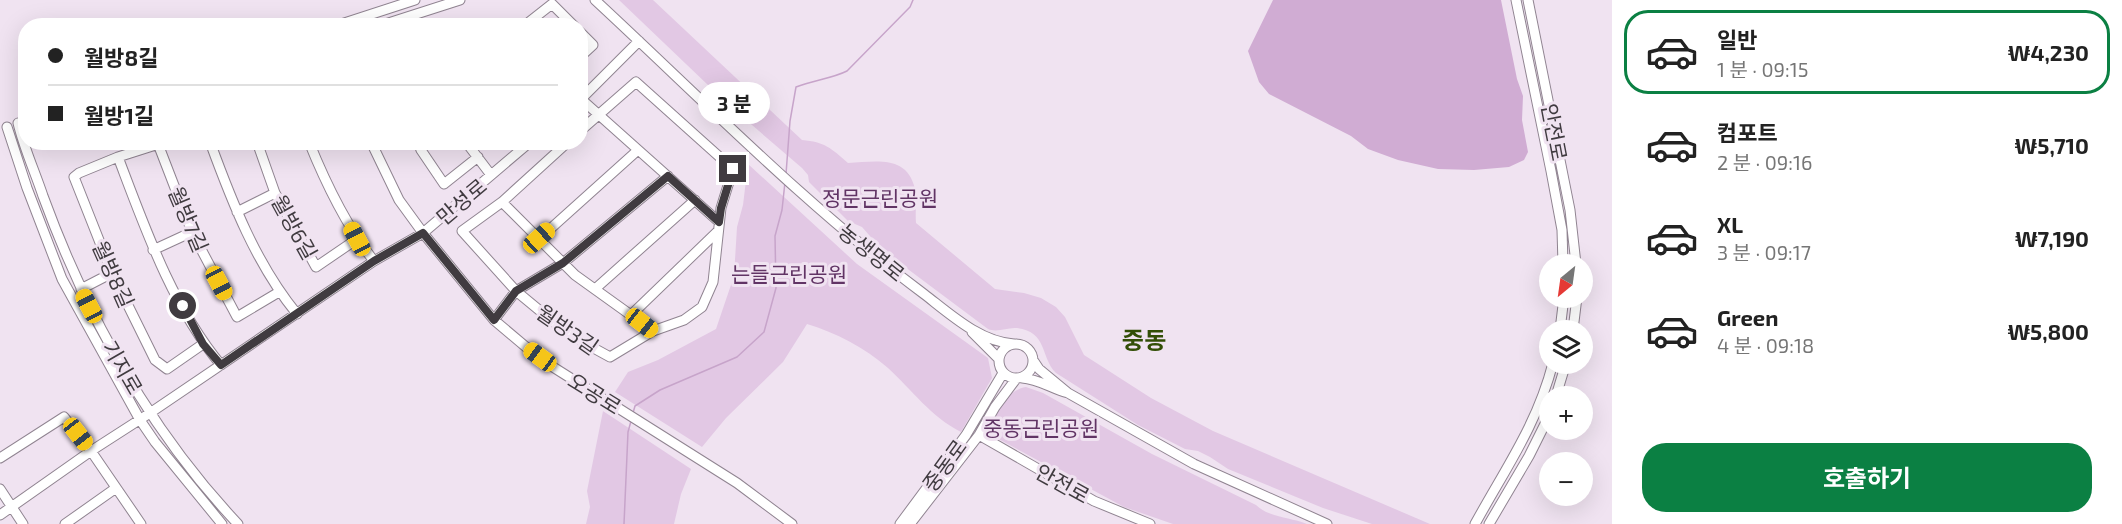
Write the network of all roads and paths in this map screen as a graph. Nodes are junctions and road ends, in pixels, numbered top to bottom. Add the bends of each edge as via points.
1 (415, 0) edge
2 (460, 0) edge
3 (595, 0) edge
4 (1516, 0) edge
5 (1528, 0) edge
6 (360, 18) edge
7 (404, 18) edge
8 (534, 18) edge
9 (565, 18) edge
10 (639, 41) junction
11 (588, 92) edge
12 (588, 105) edge
13 (599, 115) junction
14 (588, 124) edge
15 (4, 128) edge
16 (18, 135) edge
17 (18, 136) edge
18 (0, 142) edge
19 (21, 150) edge
20 (24, 150) edge
21 (140, 150) edge
22 (164, 150) edge
23 (213, 150) edge
24 (260, 150) edge
25 (312, 150) edge
26 (375, 150) edge
27 (421, 150) edge
28 (472, 150) edge
29 (521, 150) edge
30 (559, 150) edge
31 (638, 150) junction
32 (118, 157) junction
33 (477, 157) junction
34 (491, 175) junction
35 (668, 176) junction
36 (275, 193) junction
37 (695, 201) junction
38 (502, 202) junction
39 (237, 212) junction
40 (719, 227) junction
41 (192, 232) junction
42 (423, 233) junction
43 (539, 238) junction
44 (357, 239) junction
45 (153, 250) junction
46 (1563, 254) edge
47 (1575, 254) edge
48 (374, 261) junction
49 (563, 263) junction
50 (112, 273) junction
51 (81, 290) junction
52 (595, 290) junction
53 (516, 291) junction
54 (279, 292) junction
55 (297, 314) junction
56 (631, 315) junction
57 (494, 320) junction
58 (969, 328) junction
59 (652, 331) junction
60 (203, 344) junction
61 (1014, 344) junction
62 (999, 359) junction
63 (1033, 360) junction
64 (221, 365) junction
65 (1003, 373) junction
66 (1550, 374) edge
67 (1019, 378) junction
68 (1068, 393) junction
69 (150, 413) junction
70 (140, 420) junction
71 (979, 435) junction
72 (1539, 436) edge
73 (91, 451) junction
74 (0, 458) edge
75 (116, 488) junction
76 (0, 489) edge
77 (12, 507) junction
78 (0, 515) edge
79 (138, 523) edge
80 (23, 524) edge
81 (65, 524) edge
82 (222, 524) edge
83 (238, 524) edge
84 (792, 524) edge
85 (900, 524) edge
86 (910, 524) edge
87 (1150, 524) edge
88 (1327, 524) edge
89 (1475, 524) edge
90 (1489, 524) edge

1 - 6 street
2 - 7 street
3 - 10 street, 농생명로
4 - 46 street, 안전로 via 1562,230
5 - 47 street, 안전로 via 1570,210
8 - 9 street via 552,4
10 - 11 street
10 - 58 street, 농생명로 via 808,198
12 - 13 street
13 - 14 street
13 - 31 street
13 - 40 street via 636,82 733,169
15 - 16 street, 기지로
17 - 18 street
19 - 70 street, 기지로 via 27,188 62,279
20 - 51 street, 기지로
21 - 32 street, 월방8길
22 - 41 street, 월방7길
23 - 39 street
24 - 36 street, 월방6길
25 - 44 street
26 - 42 street, 오공로 via 399,200
27 - 33 street via 444,184
28 - 33 street
29 - 34 street, 만성로
30 - 38 street, 월방3길
31 - 35 street
31 - 43 street
32 - 45 street
32 - 50 street, 월방8길 via 74,177
33 - 34 street
34 - 42 street, 만성로
35 - 37 street
35 - 49 street, 월방3길
36 - 39 street
36 - 44 street, 월방6길 via 316,267
37 - 40 street
37 - 52 street
38 - 43 street
38 - 53 street, 월방3길 via 462,231
39 - 54 street
40 - 56 street
40 - 59 street, 월방3길 via 713,282 702,307 684,320
41 - 45 street
41 - 54 street, 월방7길 via 237,318
42 - 48 street, 만성로
42 - 57 street, 오공로
43 - 49 street
44 - 48 street
45 - 60 street
48 - 55 street, 만성로
49 - 52 street
49 - 53 street, 월방3길
50 - 51 street
50 - 60 street, 월방8길 via 155,360 167,369
51 - 69 street, 기지로
52 - 56 street
53 - 57 street, 월방3길
53 - 59 street, 월방3길 via 568,334 610,357
54 - 55 street
55 - 64 street, 만성로
56 - 59 street
57 - 84 street, 오공로 via 554,367 737,483
58 - 61 street via 1004,344
58 - 62 street
60 - 64 street
61 - 62 street via 1004,349
61 - 63 street via 1029,350
62 - 65 street
63 - 67 street via 1028,374
63 - 68 street
64 - 69 street, 만성로
65 - 67 street
65 - 85 street, 중동로 via 966,435
66 - 89 street via 1522,445
67 - 68 street
67 - 71 street, 중동로
68 - 88 street via 1194,464
69 - 70 street, 만성로
69 - 83 street, 기지로
70 - 73 street, 만성로
70 - 82 street, 기지로
71 - 86 street, 중동로
71 - 87 street, 안전로 via 1094,501
72 - 90 street
73 - 74 street via 64,417
73 - 75 street
73 - 77 street, 만성로
75 - 79 street
75 - 81 street
76 - 77 street
77 - 78 street, 만성로
77 - 80 street

